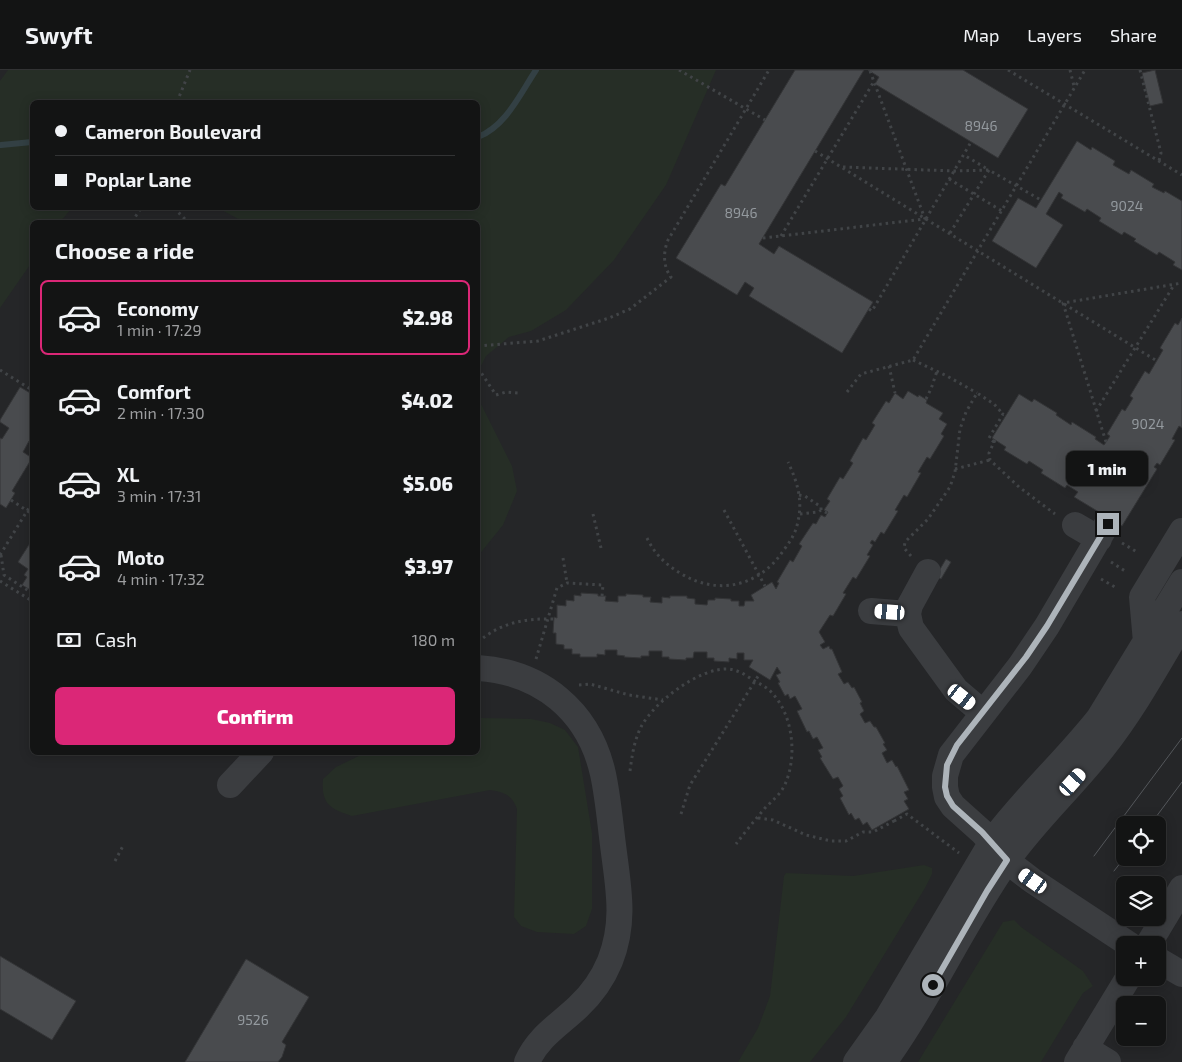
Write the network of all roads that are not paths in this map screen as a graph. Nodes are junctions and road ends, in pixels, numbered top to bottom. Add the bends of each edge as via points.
1 (1075, 525) dead end
2 (1182, 530) edge
3 (923, 566) road end
4 (1182, 582) edge
5 (871, 611) dead end
6 (908, 614) junction
7 (1182, 624) edge
8 (1165, 644) edge
9 (480, 668) edge
10 (983, 713) junction
11 (258, 755) edge
12 (230, 786) dead end
13 (999, 851) junction
14 (1182, 888) edge
15 (1116, 936) edge
16 (1153, 936) edge
17 (1166, 965) edge
18 (1182, 974) edge
19 (1123, 986) edge
20 (1081, 1055) edge
21 (527, 1062) edge
22 (856, 1062) edge
23 (884, 1062) edge
24 (1108, 1062) edge

1 - 10 street via 1103,532 1033,648
2 - 8 street via 1142,597
3 - 6 street
4 - 8 street
5 - 6 street
6 - 10 street via 918,640 956,690
7 - 8 street
8 - 13 street via 1124,719 1102,749 1028,832
9 - 21 street via 510,672 537,683 566,704 586,730 603,774 617,876 620,921 605,971 585,1000 544,1036
10 - 13 street via 951,755 945,787 953,806
11 - 12 street
13 - 15 street via 1028,878
13 - 22 street
13 - 23 street via 987,891
14 - 16 street
17 - 18 street
19 - 20 street
20 - 24 street

